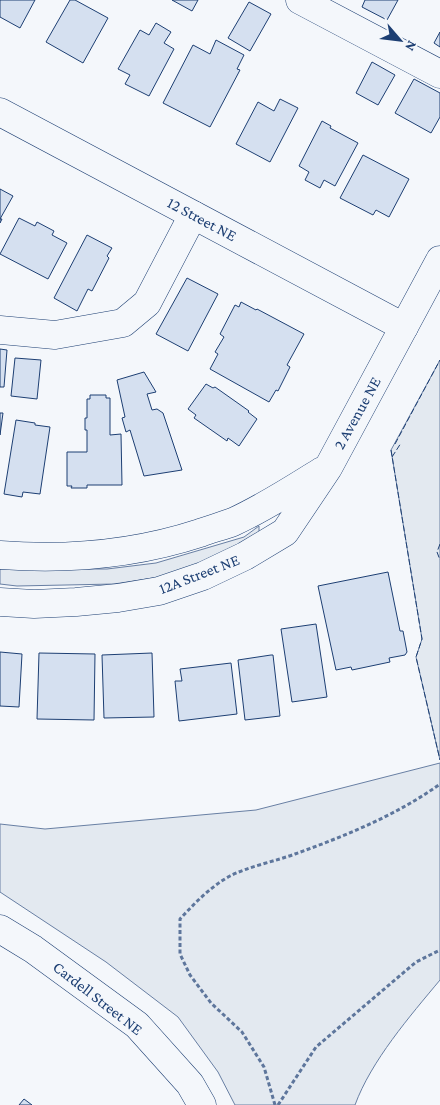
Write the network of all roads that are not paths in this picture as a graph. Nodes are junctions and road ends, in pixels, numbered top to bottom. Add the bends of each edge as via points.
1 (300, 0) edge
2 (440, 74) edge
3 (0, 112) edge
4 (193, 215) junction
5 (440, 260) edge
6 (404, 327) junction
7 (0, 330) edge
8 (328, 468) junction
9 (0, 555) edge
10 (0, 602) edge
11 (0, 928) edge
12 (202, 1105) edge

1 - 2 street
3 - 4 street, 12 Street NE
4 - 6 street, 12 Street NE
4 - 7 street via 147,303 123,323 55,335
5 - 6 street, 2 Avenue NE
6 - 8 street, 2 Avenue NE
8 - 9 street, 2 Avenue NE via 231,523 181,539 130,550 78,556
8 - 10 street, 12A Street NE via 285,532 203,576 159,591 118,598 59,603
11 - 12 street, Cardell Street NE via 138,1025 190,1084

